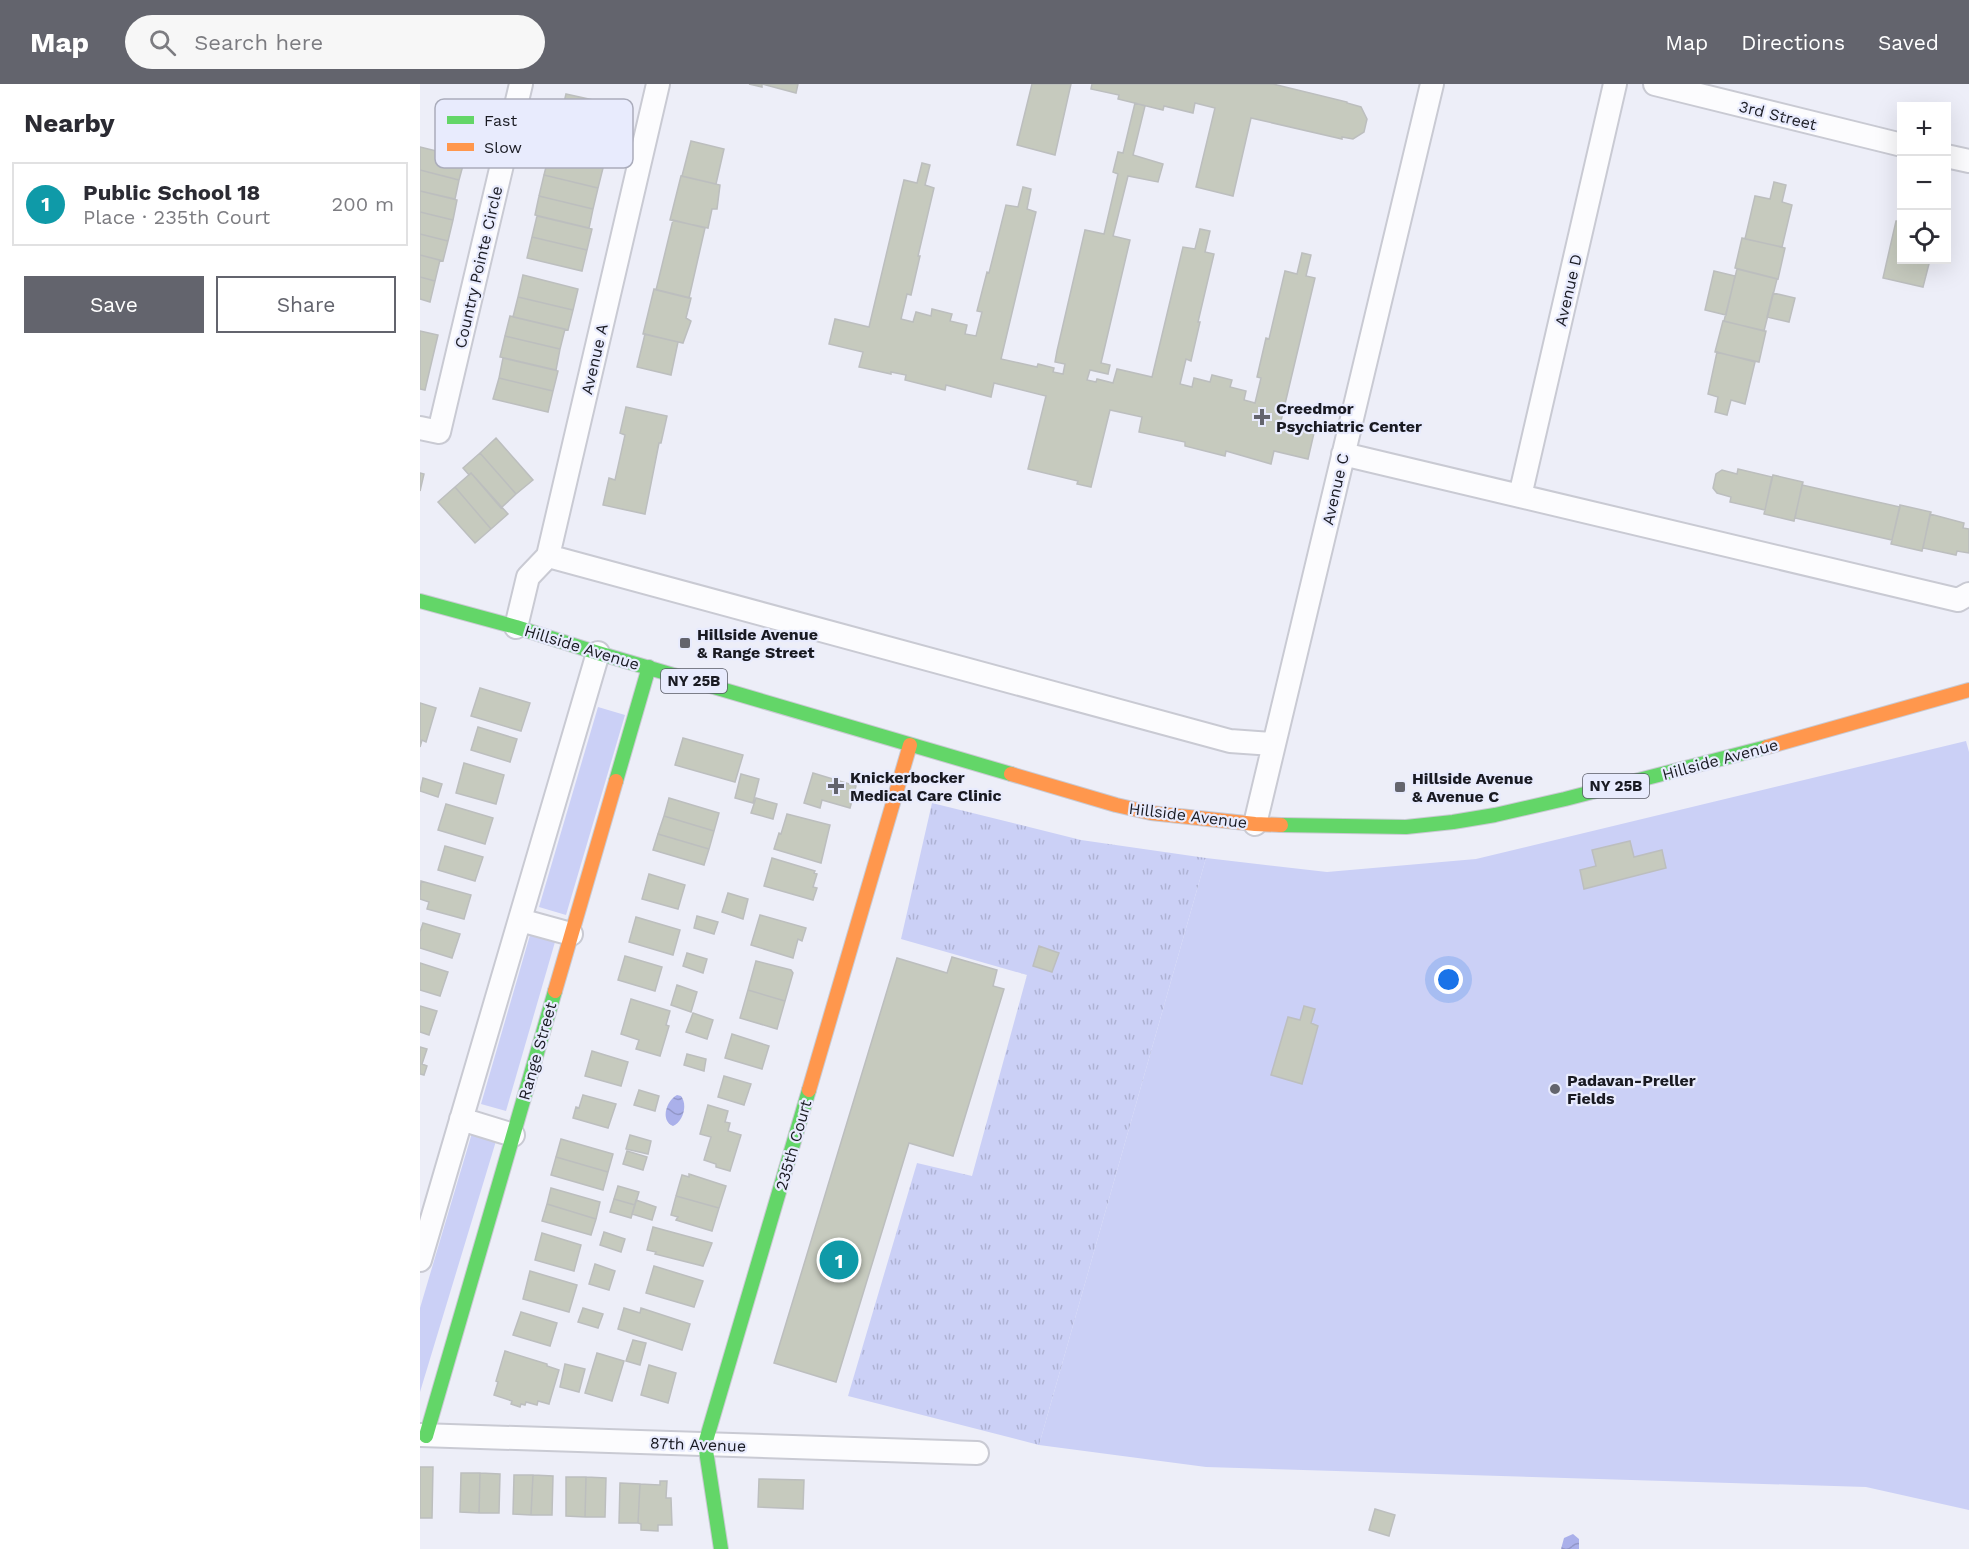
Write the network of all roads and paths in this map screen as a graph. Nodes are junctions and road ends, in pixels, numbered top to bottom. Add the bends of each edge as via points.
1 (521, 84) edge
2 (658, 84) edge
3 (1432, 84) edge
4 (1615, 84) edge
5 (1655, 84) edge
6 (517, 99) edge
7 (1897, 144) edge
8 (1951, 157) edge
9 (1969, 161) edge
10 (501, 168) edge
11 (420, 428) edge
12 (1343, 454) junction
13 (1520, 496) junction
14 (548, 556) junction
15 (1969, 594) edge
16 (420, 601) edge
17 (516, 627) junction
18 (598, 653) junction
19 (649, 667) junction
20 (1969, 690) edge
21 (1274, 744) junction
22 (910, 745) junction
23 (1255, 824) junction
24 (520, 920) junction
25 (572, 934) junction
26 (461, 1119) junction
27 (513, 1135) junction
28 (420, 1260) edge
29 (423, 1436) edge
30 (705, 1444) junction
31 (977, 1453) dead end
32 (721, 1549) edge

1 - 6 street, Country Pointe Circle
2 - 14 street, Avenue A
3 - 12 street, Avenue C
4 - 13 street, Avenue D
5 - 7 street, 3rd Street
8 - 9 street
10 - 11 street, Country Pointe Circle via 439,432
12 - 13 street
12 - 21 street, Avenue C
13 - 15 street via 1958,600
14 - 17 street, Avenue A via 528,577
14 - 21 street via 1230,741
16 - 17 street, Hillside Avenue / NY 25B
17 - 18 street, Hillside Avenue / NY 25B
18 - 19 street, Hillside Avenue / NY 25B
18 - 24 street
19 - 22 street, Hillside Avenue / NY 25B
19 - 25 street, Range Street
20 - 23 street, Hillside Avenue / NY 25B via 1720,760 1495,815 1406,827
21 - 23 street, Avenue C
22 - 23 street, Hillside Avenue / NY 25B via 1116,806
22 - 30 street, 235th Court
24 - 25 street
24 - 26 street
25 - 27 street, Range Street
26 - 27 street
26 - 28 street
27 - 29 street, Range Street
29 - 30 street, 87th Avenue
30 - 31 street, 87th Avenue
30 - 32 street, 235th Court

